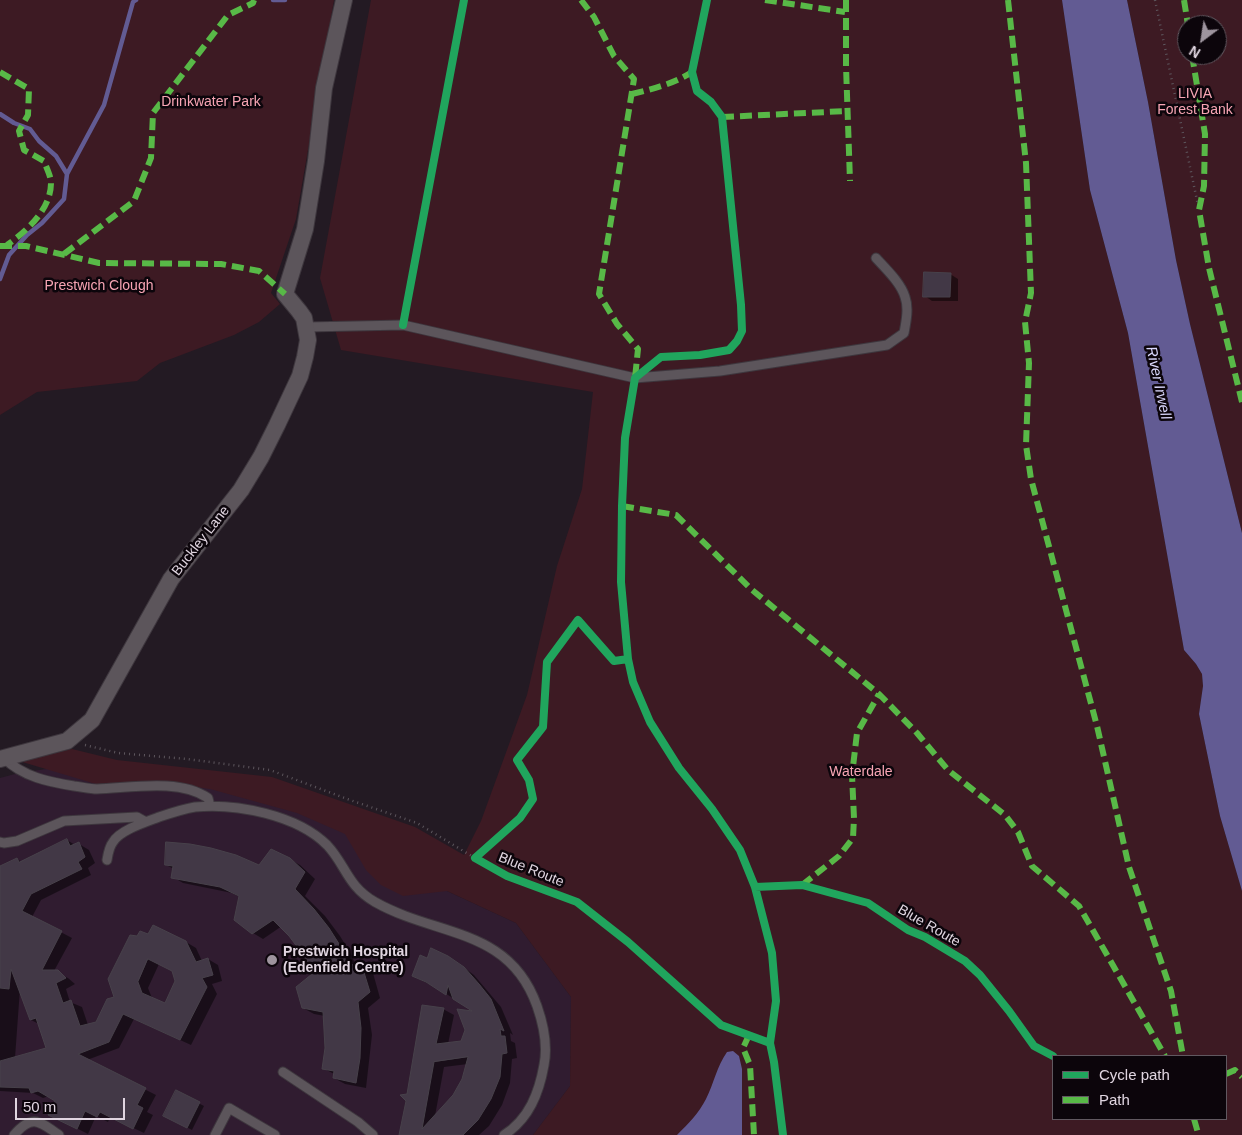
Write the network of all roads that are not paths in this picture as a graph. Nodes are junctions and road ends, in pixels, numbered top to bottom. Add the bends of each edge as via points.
1 (344, 0) edge
2 (876, 258) dead end
3 (307, 327) junction
4 (2, 759) edge
5 (210, 806) junction
6 (146, 822) junction
7 (0, 842) edge
8 (107, 860) dead end
9 (283, 1072) dead end
10 (14, 1135) edge
11 (59, 1135) edge
12 (215, 1135) edge
13 (275, 1135) edge
14 (373, 1135) edge
15 (504, 1135) edge

1 - 3 street via 324,88 305,228 285,294 300,310
2 - 3 lane via 906,297 904,333 887,345 720,371 635,378 403,324
3 - 4 street, Buckley Lane via 306,357 300,376 261,458 241,490 171,579 92,720 67,741
4 - 5 lane via 29,776 49,782 95,789 182,788 208,798
5 - 6 lane
5 - 15 lane via 265,814 308,832 326,844 350,880 374,902 416,921 487,945 511,962 535,1001 542,1020 545,1059 538,1093 530,1110
6 - 7 lane via 137,817 64,821 17,841
6 - 8 lane via 116,838
9 - 14 lane
10 - 11 lane via 33,1121
12 - 13 lane via 229,1108

